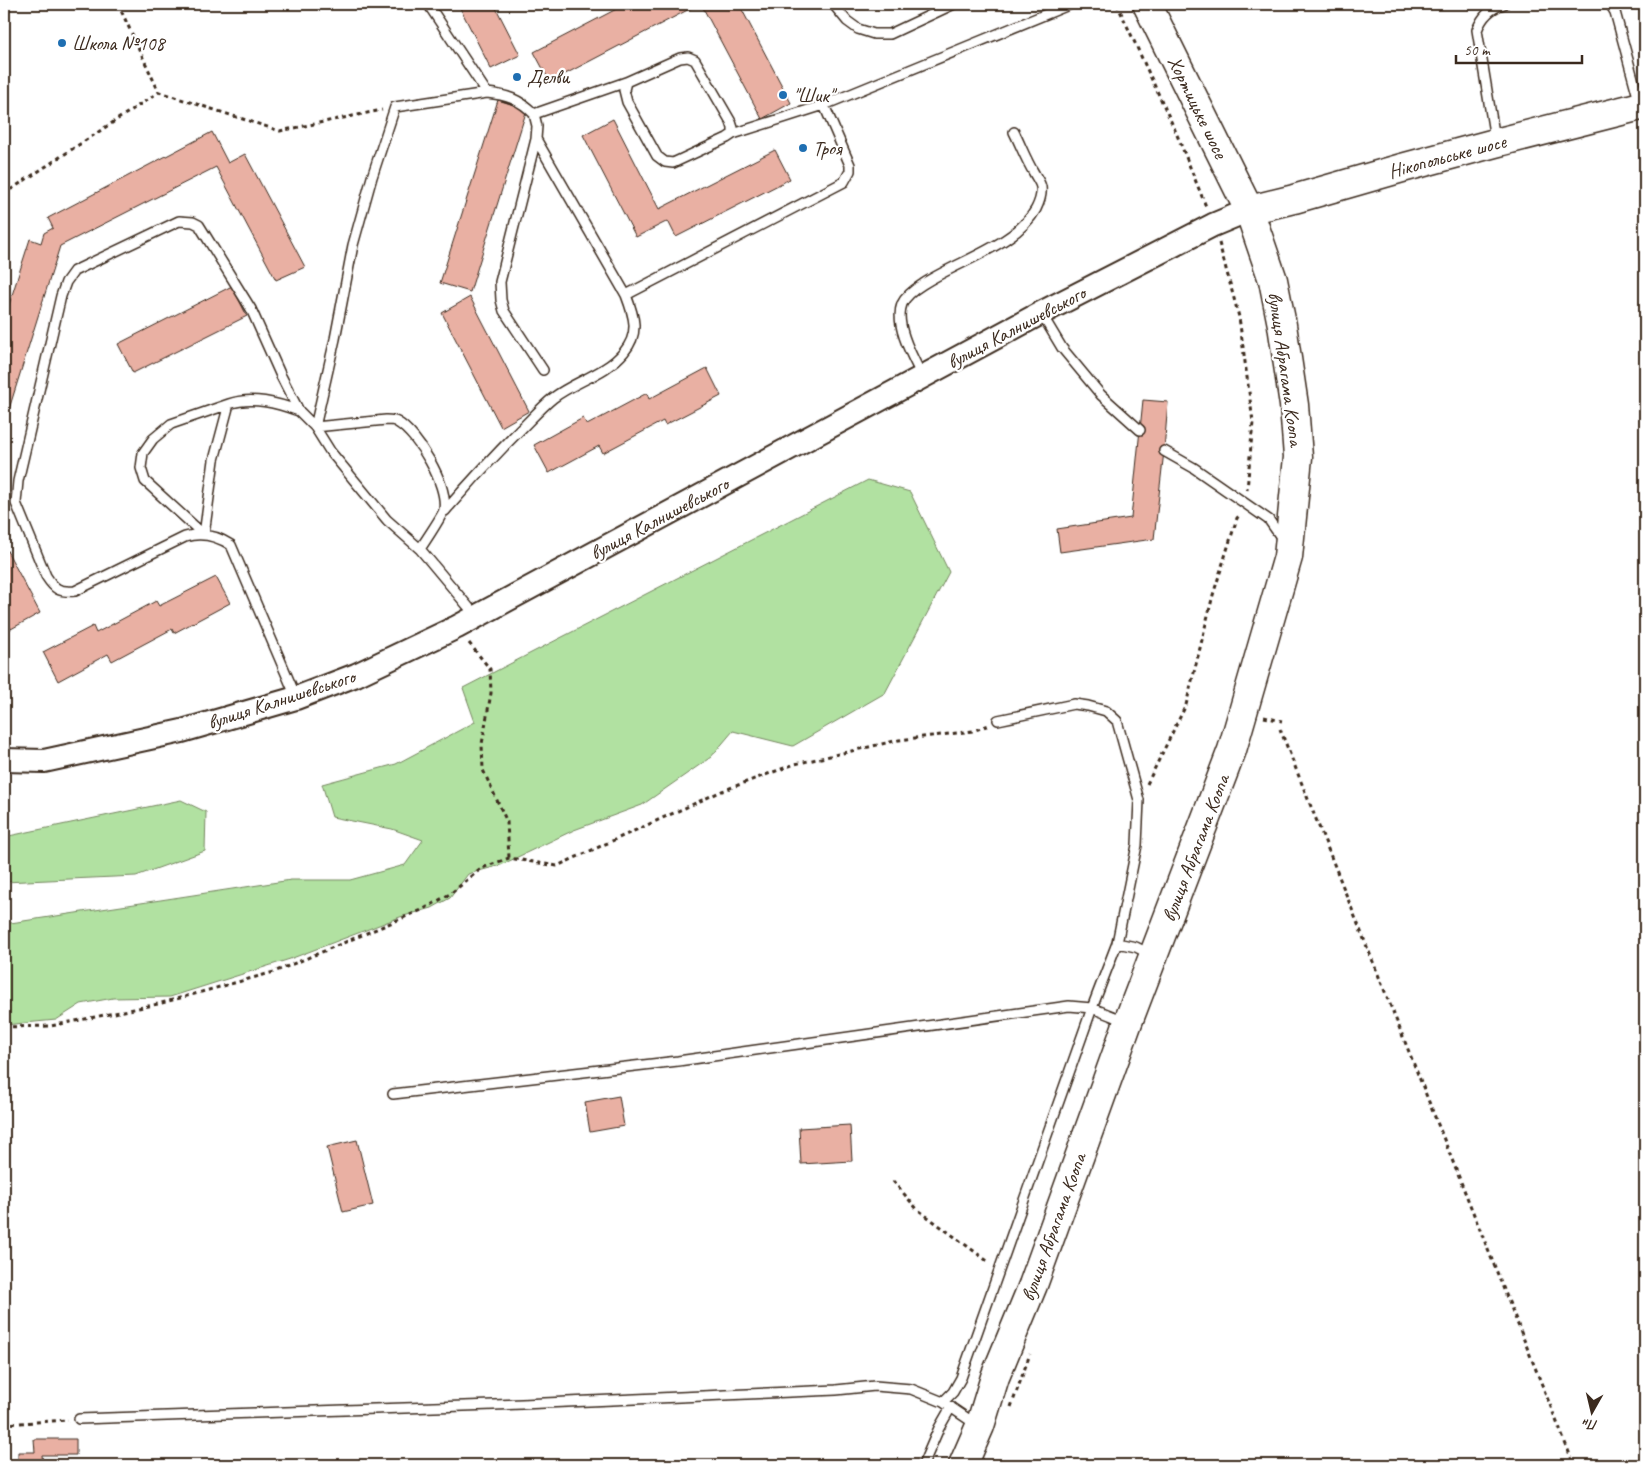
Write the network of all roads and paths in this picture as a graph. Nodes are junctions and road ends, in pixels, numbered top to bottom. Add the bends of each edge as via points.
1 (118, 4) edge
2 (428, 4) edge
3 (834, 4) edge
4 (954, 4) edge
5 (1071, 4) edge
6 (1117, 4) edge
7 (1147, 4) edge
8 (1504, 4) edge
9 (1610, 4) edge
10 (626, 82) junction
11 (159, 92) junction
12 (487, 93) junction
13 (824, 105) junction
14 (1643, 106) edge
15 (395, 107) junction
16 (534, 114) junction
17 (1014, 132) dead end
18 (733, 134) junction
19 (536, 138) junction
20 (1496, 143) junction
21 (4, 194) edge
22 (1249, 210) junction
23 (1213, 225) junction
24 (626, 295) junction
25 (1041, 313) junction
26 (543, 370) dead end
27 (922, 377) junction
28 (229, 404) junction
29 (298, 411) junction
30 (315, 427) junction
31 (1140, 430) dead end
32 (1164, 451) dead end
33 (1246, 505) junction
34 (445, 511) junction
35 (204, 535) junction
36 (420, 549) junction
37 (1288, 557) junction
38 (476, 616) junction
39 (456, 627) junction
40 (296, 698) junction
41 (998, 720) joint
42 (1280, 730) dead end
43 (4, 760) edge
44 (1139, 800) junction
45 (509, 858) junction
46 (1117, 943) junction
47 (1154, 955) junction
48 (1092, 1008) junction
49 (1128, 1022) junction
50 (4, 1028) edge
51 (393, 1094) dead end
52 (892, 1181) dead end
53 (1000, 1271) junction
54 (947, 1405) junction
55 (78, 1419) joint
56 (4, 1424) edge
57 (980, 1426) junction
58 (923, 1465) edge
59 (963, 1465) edge
60 (1574, 1465) edge

1 - 11 path
2 - 12 lane
3 - 4 lane via 847,21 874,34 890,34
5 - 13 lane
6 - 23 path via 1175,130
7 - 22 main road, Хортицьке шосе
8 - 20 lane via 1495,7 1482,19 1477,30
9 - 14 lane
10 - 16 lane
10 - 18 lane via 680,58 692,58 731,122
10 - 18 lane via 624,90 630,110 657,156 665,162 673,163
11 - 15 path via 280,132
11 - 21 path
12 - 15 lane
12 - 16 lane via 516,99
13 - 18 lane
13 - 24 lane via 850,165 844,182
14 - 20 main road, Нікопольське шосе
15 - 30 lane via 354,245
16 - 19 lane
17 - 27 lane via 1041,188 1039,203 1031,218 1016,232 931,279 911,292 902,304 900,317 907,345
19 - 24 lane
19 - 26 lane via 500,282 504,312
20 - 22 main road, Нікопольське шосе
22 - 23 street, вулиця Калнишевського
22 - 37 main road, вулиця Абрагама Коопа via 1273,280 1294,405 1298,458
23 - 25 street, вулиця Калнишевського
23 - 33 path via 1239,318 1253,422
24 - 34 lane via 634,317 634,330 624,352 608,366 554,398 496,453
25 - 27 street, вулиця Калнишевського
25 - 31 lane via 1062,348 1101,395
27 - 38 street, вулиця Калнишевського
28 - 29 lane via 238,401 274,402
28 - 35 lane via 214,460
28 - 35 lane via 171,424 153,439 143,453 141,468 145,481
29 - 30 lane
29 - 35 lane via 250,309 199,225 179,221 74,271 69,277 59,305 18,481 16,503 46,576 60,591 75,591 184,536
30 - 34 lane via 396,421 413,436 428,457 443,496
30 - 36 lane via 330,451 387,520
32 - 33 lane
33 - 37 lane via 1269,520 1282,537
33 - 44 path via 1237,518 1213,595 1186,705
34 - 36 lane
35 - 40 lane via 220,538 232,545
36 - 38 lane
37 - 47 main road, вулиця Абрагама Коопа via 1232,750
38 - 39 street, вулиця Калнишевського
39 - 40 street, вулиця Калнишевського via 356,675
39 - 45 path via 490,669 491,693 482,744 483,770 507,822
40 - 43 street, вулиця Калнишевського via 182,731 44,761
41 - 44 lane via 1074,704 1106,711 1117,720
41 - 45 path via 973,731 899,740 795,764 722,791 556,866
42 - 60 path
44 - 46 lane via 1137,845
45 - 50 path via 482,868 450,894 424,909 274,972 158,1004 50,1026
46 - 47 lane
46 - 48 lane
47 - 49 main road, вулиця Абрагама Коопа
48 - 49 lane
48 - 51 lane via 1051,1008 678,1061
48 - 53 lane
49 - 57 main road, вулиця Абрагама Коопа via 1033,1286 995,1377
52 - 53 path via 917,1209
53 - 54 lane via 961,1378
54 - 55 lane via 911,1389 875,1386 531,1404
54 - 57 lane
54 - 58 lane
55 - 56 path
57 - 59 main road, вулиця Абрагама Коопа

